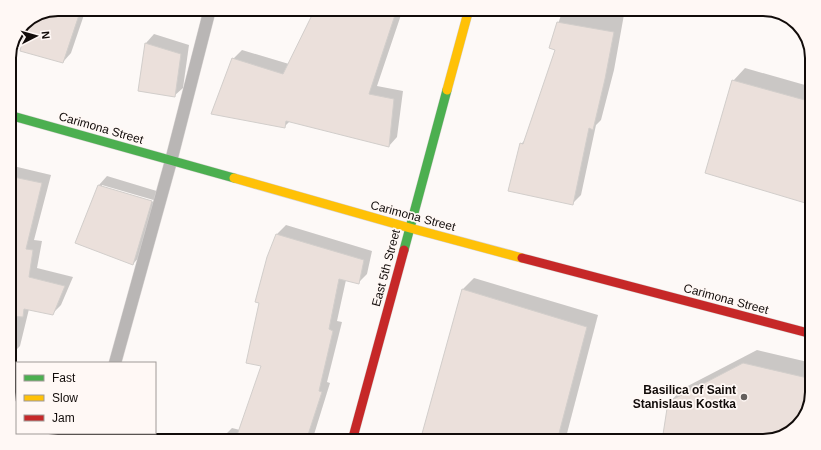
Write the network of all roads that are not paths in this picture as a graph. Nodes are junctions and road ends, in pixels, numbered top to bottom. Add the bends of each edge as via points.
1 (208, 16) edge
2 (467, 16) edge
3 (16, 117) edge
4 (171, 161) junction
5 (410, 228) junction
6 (805, 332) edge
7 (115, 362) edge
8 (354, 434) edge

1 - 4 lane
2 - 5 street, East 5th Street
3 - 4 street, Carimona Street
4 - 5 street, Carimona Street
4 - 7 lane
5 - 6 street, Carimona Street
5 - 8 street, East 5th Street

